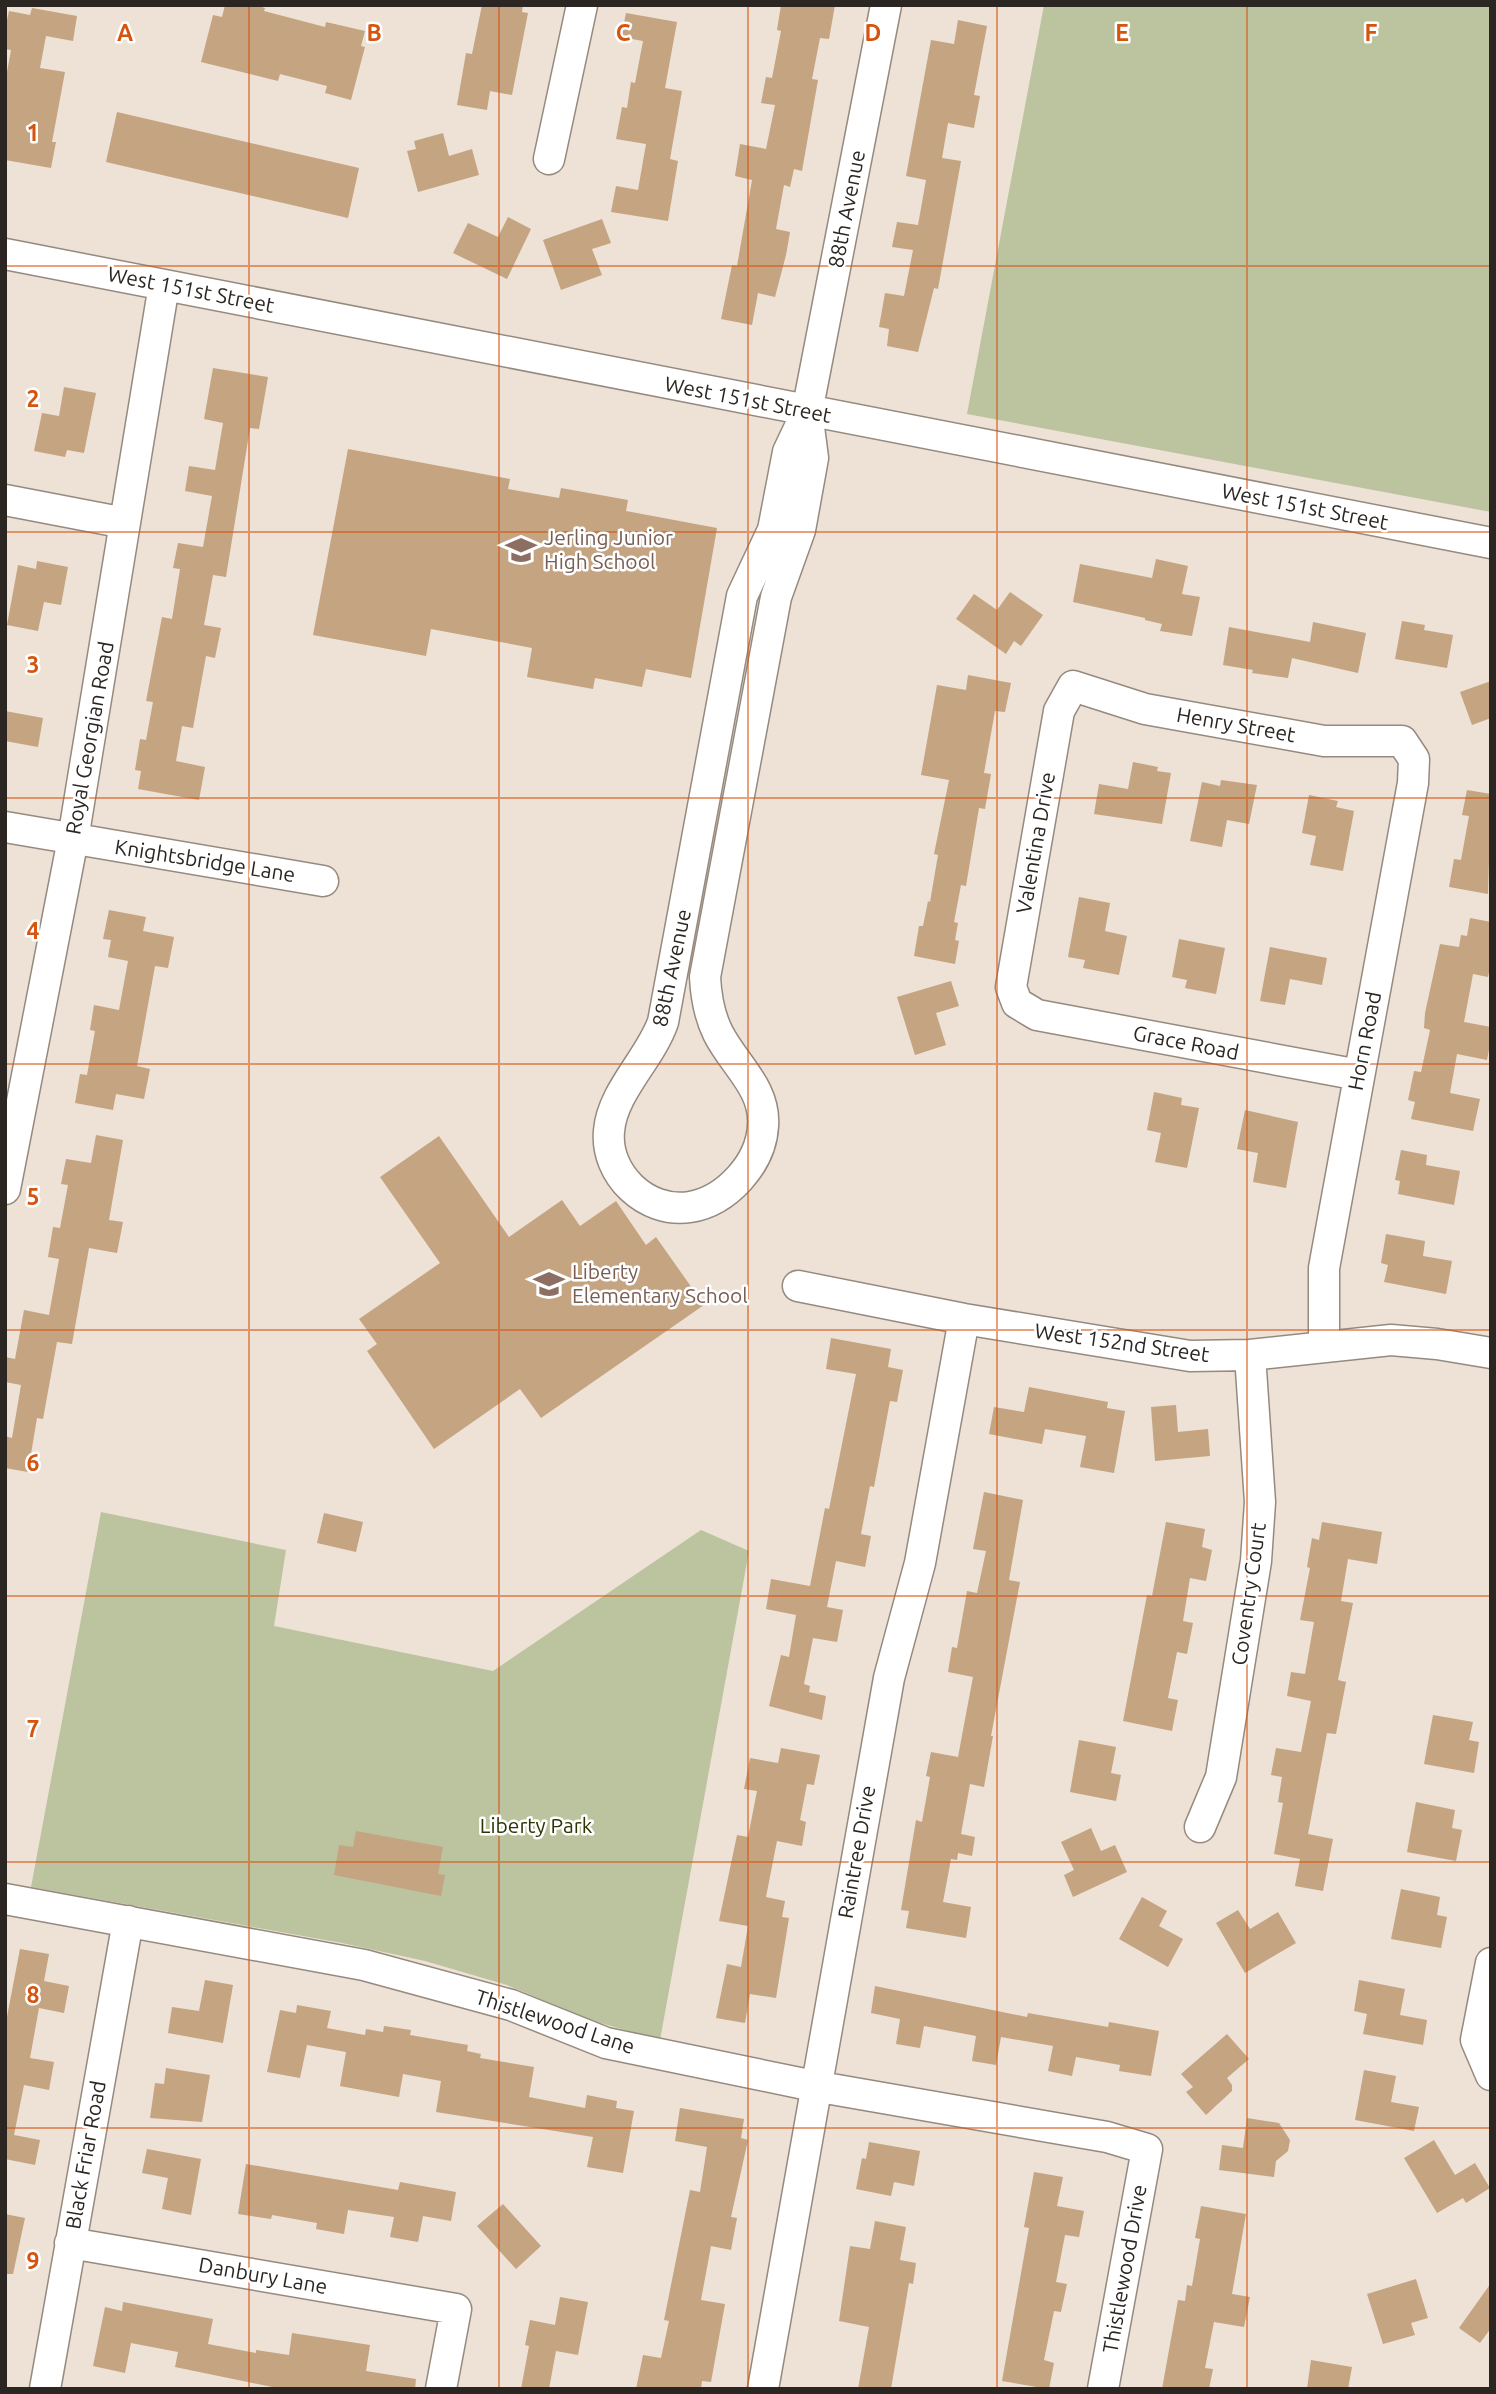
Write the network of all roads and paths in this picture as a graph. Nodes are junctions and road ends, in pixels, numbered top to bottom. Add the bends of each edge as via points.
1 (582, 5) edge
2 (886, 5) edge
3 (549, 159) dead end
4 (5, 254) edge
5 (164, 285) junction
6 (807, 412) junction
7 (5, 500) edge
8 (125, 523) junction
9 (1491, 543) edge
10 (1073, 686) joint
11 (1402, 741) joint
12 (5, 827) edge
13 (73, 839) junction
14 (323, 881) dead end
15 (1017, 1003) joint
16 (1359, 1075) junction
17 (5, 1189) edge
18 (798, 1286) dead end
19 (964, 1319) junction
20 (1324, 1346) junction
21 (1491, 1353) edge
22 (1250, 1356) junction
23 (1200, 1826) dead end
24 (5, 1899) edge
25 (128, 1921) junction
26 (1491, 1963) edge
27 (1491, 2075) edge
28 (814, 2086) junction
29 (1147, 2149) joint
30 (70, 2243) junction
31 (45, 2389) edge
32 (441, 2389) edge
33 (763, 2389) edge
34 (1103, 2389) edge

1 - 3 street
2 - 6 street, 88th Avenue
4 - 5 street, West 151st Street
5 - 6 street, West 151st Street
5 - 8 street, Royal Georgian Road
6 - 6 street, 88th Avenue via 788,452 773,530 742,596 663,1022 609,1129 609,1145 622,1179 655,1203 676,1208 692,1207 730,1187 754,1159 763,1129 759,1094 719,1035 711,1017 705,977 776,597 798,537 807,494 813,458
6 - 9 street, West 151st Street
7 - 8 street
8 - 13 street, Royal Georgian Road
10 - 11 street, Henry Street via 1145,709 1324,741
10 - 15 street, Valentina Drive via 1059,711 1011,987
11 - 16 street, Horn Road via 1414,759 1413,783
12 - 13 street, Knightsbridge Lane
13 - 14 street, Knightsbridge Lane
13 - 17 street, Royal Georgian Road
15 - 16 street, Grace Road via 1037,1015
16 - 20 street, Horn Road via 1324,1268
18 - 19 street, West 152nd Street
19 - 22 street, West 152nd Street via 1153,1352
19 - 28 street, Raintree Drive via 920,1563 889,1678
20 - 21 street, West 152nd Street via 1391,1340
20 - 22 street, West 152nd Street
22 - 23 street, Coventry Court via 1260,1502 1256,1561 1221,1777
24 - 25 street, Thistlewood Lane
25 - 28 street, Thistlewood Lane via 364,1965 511,2005 607,2043
25 - 30 street, Black Friar Road
26 - 27 street via 1476,2040
28 - 29 street, Thistlewood Lane via 1107,2137
28 - 33 street, Raintree Drive
29 - 34 street, Thistlewood Drive
30 - 31 street, Black Friar Road
30 - 32 street, Danbury Lane via 456,2309

